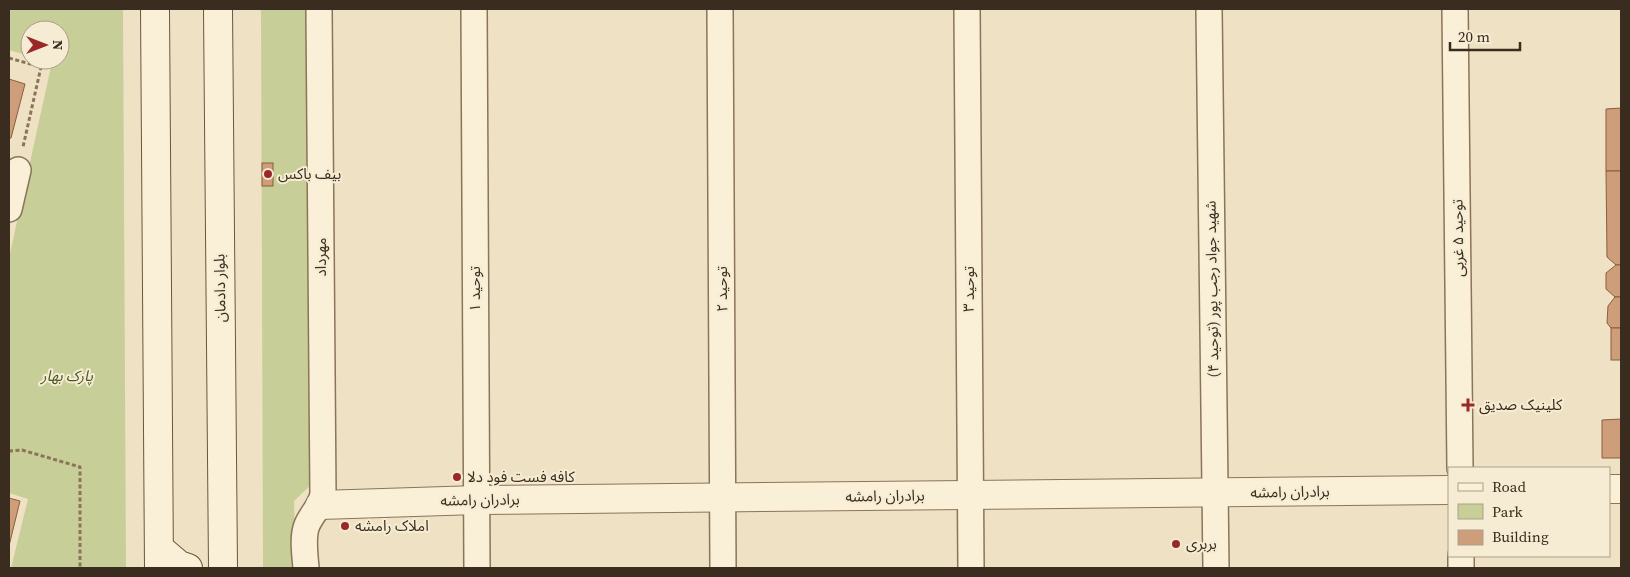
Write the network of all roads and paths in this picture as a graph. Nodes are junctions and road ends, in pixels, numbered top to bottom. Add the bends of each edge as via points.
1 (155, 9) edge
2 (218, 9) edge
3 (319, 9) edge
4 (474, 9) edge
5 (720, 9) edge
6 (968, 9) edge
7 (1209, 9) edge
8 (1455, 9) edge
9 (9, 58) edge
10 (18, 170) joint
11 (9, 209) edge
12 (9, 451) edge
13 (1460, 467) edge
14 (1448, 490) edge
15 (1215, 493) junction
16 (970, 495) junction
17 (723, 498) junction
18 (477, 500) junction
19 (320, 505) junction
20 (159, 558) edge
21 (223, 562) edge
22 (80, 568) edge
23 (188, 568) edge
24 (197, 568) edge
25 (306, 568) edge
26 (477, 568) edge
27 (723, 568) edge
28 (971, 568) edge
29 (1216, 568) edge

1 - 20 main road
2 - 21 main road, بلوار دادمان
3 - 19 street, مهرداد via 323,484
4 - 18 street, توحید ۱
5 - 17 street, توحید ۲
6 - 16 street, توحید ۳
7 - 15 street, شهید جواد رجب پور (توحید ۴)
8 - 13 street, توحید ۵ غربی
9 - 10 path via 41,67
10 - 11 street
12 - 22 path via 22,450 80,467
14 - 15 main road, برادران رامشه
15 - 16 main road, برادران رامشه
15 - 29 street, شهید جواد رجب پور (توحید ۴)
16 - 17 main road, برادران رامشه
16 - 28 street, توحید ۳
17 - 18 main road, برادران رامشه
17 - 27 street, توحید ۲
18 - 19 main road, برادران رامشه
18 - 26 street, توحید ۱
19 - 25 street via 307,524
20 - 23 main road
21 - 24 main road

